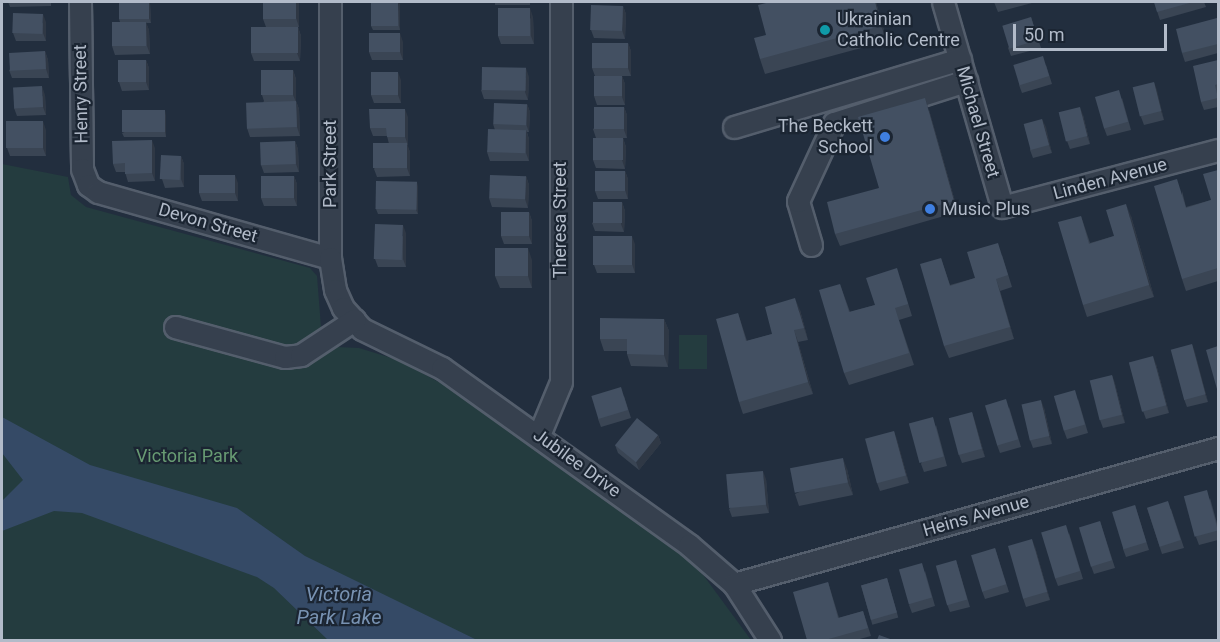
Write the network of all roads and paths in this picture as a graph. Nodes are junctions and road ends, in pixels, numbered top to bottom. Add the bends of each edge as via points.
1 (80, 2) edge
2 (330, 2) edge
3 (561, 2) edge
4 (943, 2) edge
5 (960, 59) junction
6 (966, 81) junction
7 (734, 126) dead end
8 (1218, 150) edge
9 (88, 185) joint
10 (1002, 207) joint
11 (812, 246) dead end
12 (330, 258) junction
13 (354, 320) junction
14 (175, 327) dead end
15 (539, 435) junction
16 (1218, 448) edge
17 (734, 584) junction
18 (770, 640) edge

1 - 9 street, Henry Street via 82,169
2 - 12 street, Park Street
3 - 15 street, Theresa Street via 561,382
4 - 5 street, Michael Street
5 - 6 street, Michael Street
5 - 7 street
6 - 10 street, Michael Street
6 - 11 street via 834,123 798,201
8 - 10 street, Linden Avenue
9 - 12 street, Devon Street via 98,192
12 - 13 street, Park Street via 335,290
13 - 14 street via 301,355 285,357
13 - 15 street, Jubilee Drive via 373,337 442,368
15 - 17 street, Jubilee Drive via 689,545
16 - 17 street, Heins Avenue
17 - 18 street, Jubilee Drive

